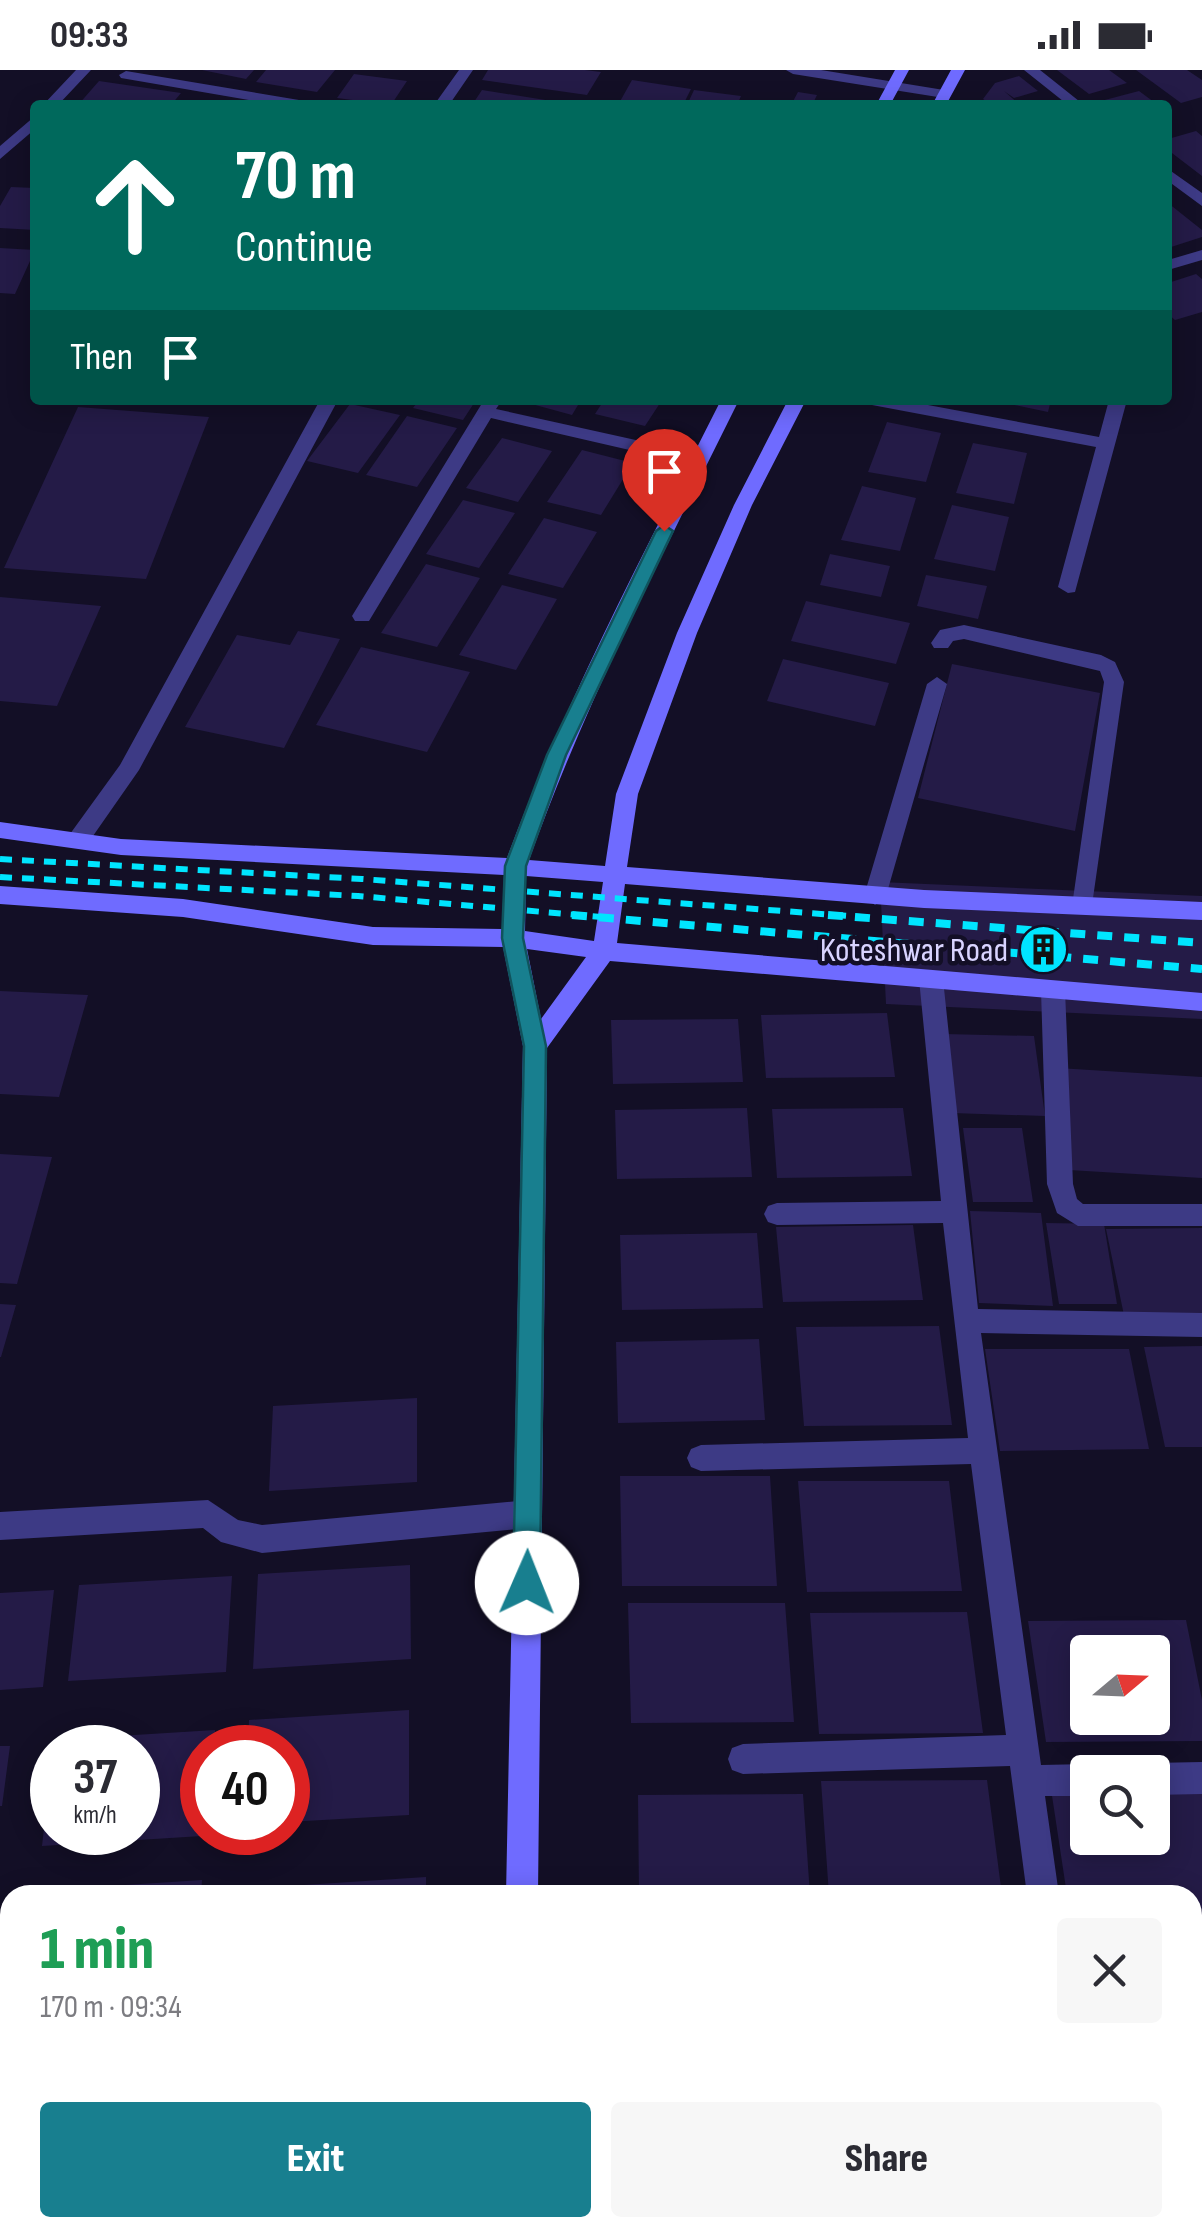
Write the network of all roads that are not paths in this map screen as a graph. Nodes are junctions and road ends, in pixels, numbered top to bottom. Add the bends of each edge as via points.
1 (84, 70) edge
2 (466, 70) edge
3 (793, 70) edge
4 (902, 70) edge
5 (958, 70) edge
6 (1031, 70) edge
7 (126, 75) dead end
8 (894, 85) junction
9 (216, 90) junction
10 (55, 100) edge
11 (207, 100) edge
12 (275, 100) edge
13 (445, 100) edge
14 (886, 100) edge
15 (942, 100) edge
16 (1070, 100) edge
17 (30, 126) edge
18 (0, 154) edge
19 (1172, 177) edge
20 (1202, 201) edge
21 (1202, 254) edge
22 (1172, 264) edge
23 (325, 405) edge
24 (728, 405) edge
25 (794, 405) edge
26 (899, 405) edge
27 (1116, 405) edge
28 (490, 406) edge
29 (1104, 443) junction
30 (700, 460) junction
31 (1068, 587) dead end
32 (362, 616) dead end
33 (941, 643) dead end
34 (937, 684) dead end
35 (0, 830) edge
36 (78, 840) junction
37 (516, 866) junction
38 (618, 876) junction
39 (0, 895) edge
40 (875, 896) junction
41 (1083, 906) junction
42 (1202, 911) edge
43 (512, 938) junction
44 (604, 951) junction
45 (932, 979) junction
46 (1053, 990) junction
47 (1202, 1002) edge
48 (535, 1046) junction
49 (954, 1212) junction
50 (777, 1214) dead end
51 (1202, 1215) edge
52 (966, 1321) junction
53 (1202, 1325) edge
54 (984, 1451) junction
55 (701, 1458) dead end
56 (528, 1514) junction
57 (0, 1526) edge
58 (743, 1759) dead end
59 (1026, 1765) junction
60 (1070, 1776) edge
61 (1202, 1778) edge
62 (1170, 1779) edge
63 (522, 1885) edge
64 (1042, 1885) edge

1 - 10 street
2 - 13 street
3 - 8 street
4 - 8 street
5 - 15 street
6 - 16 street
7 - 9 street
8 - 14 street
8 - 15 street
9 - 11 street
9 - 12 street
17 - 18 street
19 - 20 street
21 - 22 street
23 - 36 street via 128,770
24 - 30 street
25 - 38 street via 687,633 627,794
26 - 29 street
27 - 29 street
28 - 30 street
28 - 32 street
29 - 31 street
30 - 37 street via 556,755
33 - 41 street via 964,632 1108,667 1114,682
34 - 40 street
35 - 36 street
36 - 37 street
37 - 38 street
37 - 43 street
38 - 40 street
38 - 44 street
39 - 43 street via 183,908 373,936
40 - 41 street
41 - 42 street
43 - 44 street
43 - 48 street
44 - 45 street
44 - 48 street
45 - 46 street
45 - 49 street
46 - 47 street
46 - 51 street via 1066,1205 1078,1215
48 - 56 street
49 - 50 street
49 - 52 street
52 - 53 street
52 - 54 street
54 - 55 street
54 - 59 street
56 - 57 street via 262,1539 231,1532 208,1514
56 - 63 street
58 - 59 street
59 - 60 street
59 - 64 street
61 - 62 street

